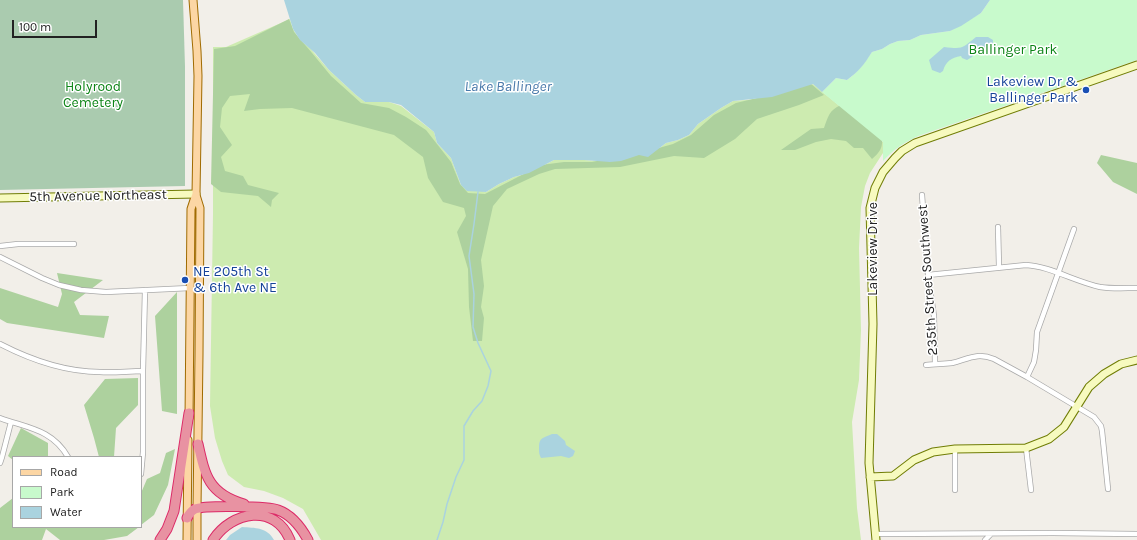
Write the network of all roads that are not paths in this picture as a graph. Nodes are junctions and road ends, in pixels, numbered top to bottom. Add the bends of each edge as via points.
1 (193, 0) edge
2 (1137, 65) edge
3 (196, 194) junction
4 (922, 195) dead end
5 (0, 198) edge
6 (998, 227) dead end
7 (1074, 229) dead end
8 (74, 244) dead end
9 (0, 246) edge
10 (0, 257) edge
11 (200, 262) junction
12 (999, 267) junction
13 (1058, 274) junction
14 (928, 275) junction
15 (190, 288) junction
16 (1137, 288) edge
17 (144, 290) junction
18 (200, 303) junction
19 (0, 344) edge
20 (1137, 360) edge
21 (934, 364) junction
22 (926, 365) dead end
23 (143, 371) junction
24 (1027, 377) junction
25 (1076, 406) junction
26 (189, 413) junction
27 (0, 418) edge
28 (11, 422) junction
29 (198, 444) junction
30 (1026, 448) junction
31 (955, 449) junction
32 (67, 456) edge
33 (0, 463) edge
34 (142, 463) edge
35 (870, 477) junction
36 (1108, 489) dead end
37 (955, 490) dead end
38 (1030, 490) dead end
39 (257, 507) junction
40 (196, 508) junction
41 (187, 518) junction
42 (992, 534) junction
43 (1074, 534) junction
44 (1137, 534) edge
45 (876, 537) edge
46 (160, 540) edge
47 (187, 540) edge
48 (197, 540) edge
49 (214, 540) edge
50 (290, 540) edge
51 (308, 540) edge
52 (985, 540) edge
53 (994, 540) edge
54 (1074, 540) edge

1 - 3 main road via 198,76
2 - 35 street, Lakeview Drive via 915,143 894,158 882,172 870,208 873,324
3 - 5 street, 5th Avenue Northeast
3 - 11 main road via 200,208
3 - 15 main road via 191,209
4 - 14 street, 235th Street Southwest
6 - 12 street
7 - 13 street
8 - 9 street
10 - 17 street via 59,285 106,292
11 - 15 main road via 194,285
11 - 18 main road
12 - 13 street via 1032,265
12 - 14 street
13 - 16 street via 1110,288
13 - 24 street via 1037,332 1034,362
14 - 21 street, 235th Street Southwest via 934,316
15 - 17 street
15 - 18 main road
15 - 26 main road
17 - 23 street
18 - 29 main road
19 - 23 street via 43,363 72,370
20 - 25 street via 1121,364 1104,374 1089,387
21 - 22 street
21 - 24 street via 984,356 994,358
23 - 34 street
24 - 25 street
25 - 30 street via 1064,427 1049,439
25 - 36 street via 1094,417 1101,426
26 - 41 main road
26 - 46 highway via 174,511
27 - 28 street
28 - 32 street via 41,431 56,442
28 - 33 street
29 - 39 highway via 209,480 219,493 242,504
29 - 40 main road
30 - 31 street
30 - 38 street
31 - 35 street via 933,452 914,460 893,476
31 - 37 street
35 - 45 street, Lakeview Drive
39 - 40 highway
39 - 51 highway via 285,513 296,522
40 - 41 highway
40 - 48 main road
41 - 47 main road
42 - 43 street
42 - 45 street
42 - 52 street
42 - 53 street
43 - 44 street
43 - 54 street
49 - 50 highway via 220,530 229,523 255,515 274,520 283,528

